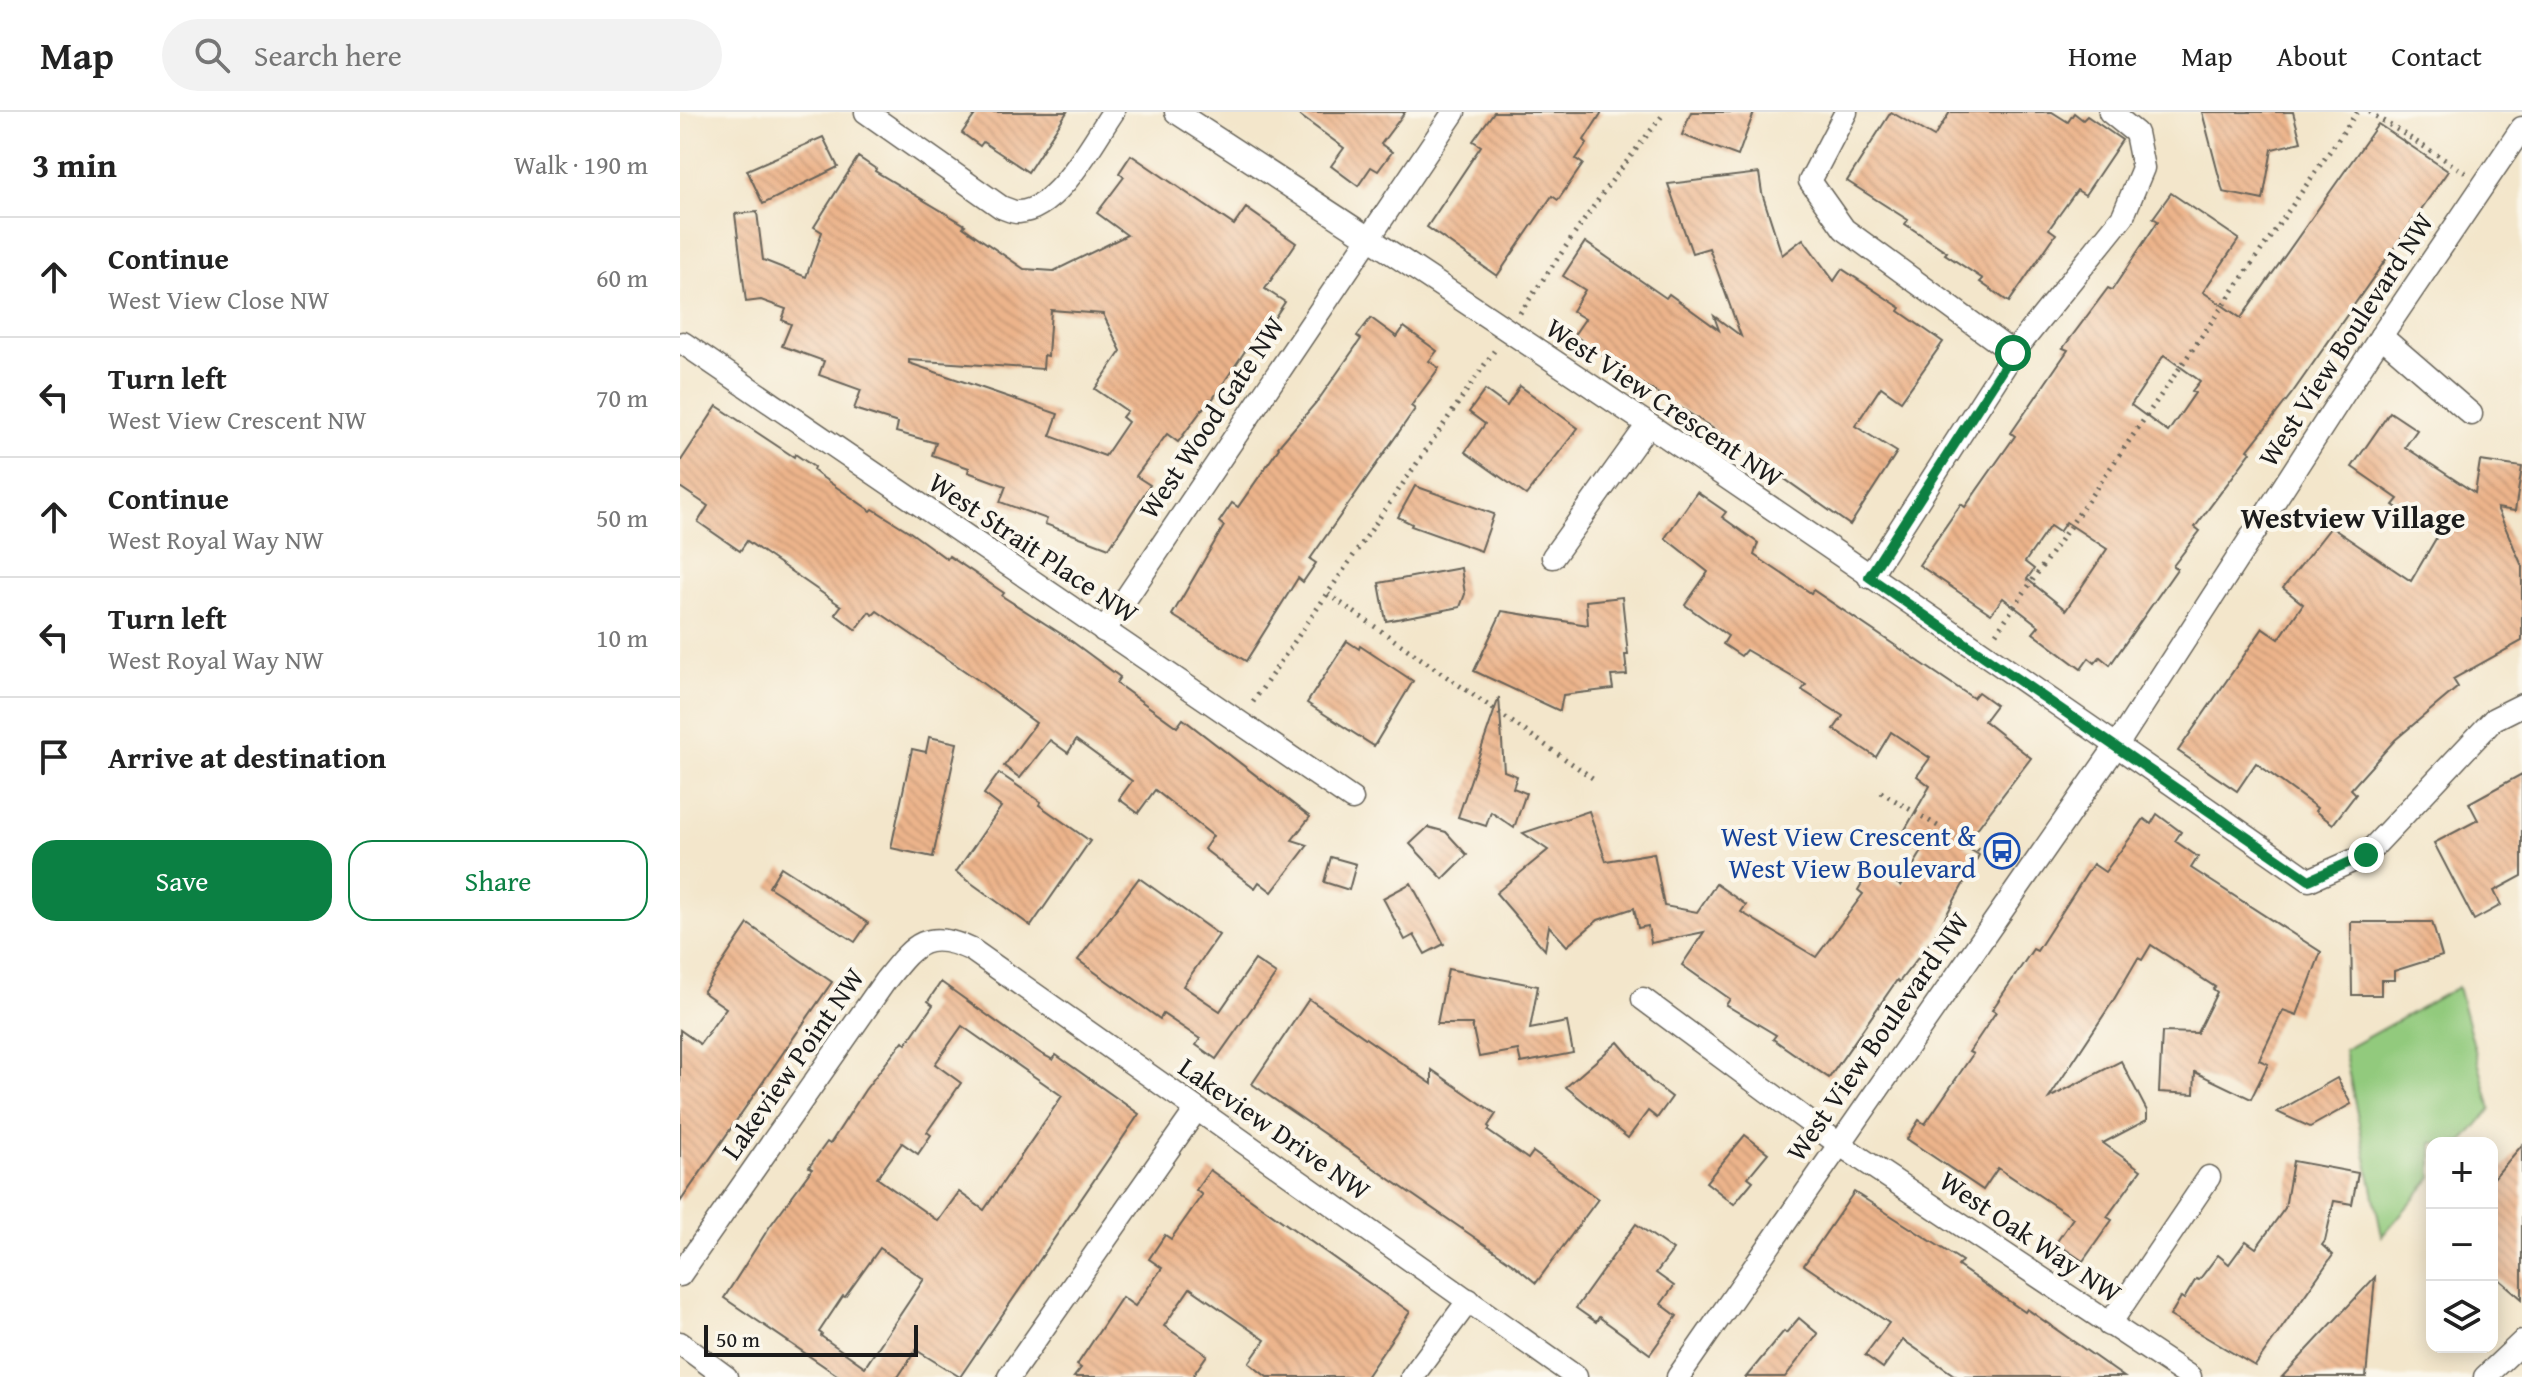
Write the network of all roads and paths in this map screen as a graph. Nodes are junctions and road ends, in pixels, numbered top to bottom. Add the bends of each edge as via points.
1 (866, 112) edge
2 (1113, 112) edge
3 (1176, 112) edge
4 (1454, 112) edge
5 (1665, 112) edge
6 (1846, 112) edge
7 (2110, 112) edge
8 (2357, 112) edge
9 (2369, 112) edge
10 (2522, 128) edge
11 (2484, 184) junction
12 (1368, 236) junction
13 (1508, 331) junction
14 (2381, 336) junction
15 (683, 343) dead end
16 (2013, 353) junction
17 (2471, 414) dead end
18 (1647, 426) junction
19 (1553, 557) dead end
20 (1869, 577) junction
21 (1328, 594) junction
22 (1104, 631) junction
23 (1982, 653) junction
24 (2522, 705) edge
25 (1238, 722) junction
26 (2117, 745) junction
27 (1594, 779) dead end
28 (1881, 792) dead end
29 (1352, 799) dead end
30 (2024, 878) junction
31 (936, 939) joint
32 (1643, 999) dead end
33 (1196, 1110) junction
34 (1839, 1144) junction
35 (2209, 1177) dead end
36 (680, 1275) edge
37 (1469, 1300) junction
38 (2109, 1325) junction
39 (2522, 1342) edge
40 (680, 1343) edge
41 (726, 1377) edge
42 (1009, 1377) edge
43 (1412, 1377) edge
44 (1576, 1377) edge
45 (1678, 1377) edge
46 (2190, 1377) edge
47 (2485, 1377) edge

1 - 2 street via 1017,213 1047,200 1063,185
3 - 12 street, West View Crescent NW
4 - 12 street, West Wood Gate NW
5 - 13 path
6 - 16 street via 1810,181 1844,229
7 - 16 street via 2136,133 2143,168 2123,216
8 - 23 path
9 - 11 path
10 - 11 street, West View Boulevard NW
11 - 14 street, West View Boulevard NW
12 - 13 street, West View Crescent NW
12 - 22 street, West Wood Gate NW
13 - 18 street, West View Crescent NW
13 - 21 path
14 - 17 street
14 - 26 street, West View Boulevard NW
15 - 22 street, West Strait Place NW
16 - 20 street
18 - 19 street
18 - 20 street, West View Crescent NW
20 - 23 street, West View Crescent NW
21 - 25 path
21 - 27 path
22 - 25 street, West Strait Place NW
23 - 26 street, West View Crescent NW
24 - 26 street, West View Crescent NW via 2494,719 2366,855 2309,880
25 - 29 street, West Strait Place NW
26 - 30 street, West View Boulevard NW
28 - 30 path
30 - 34 street, West View Boulevard NW
31 - 33 street, Lakeview Drive NW via 972,950
31 - 36 street, Lakeview Point NW via 909,951 885,981
32 - 34 street, West Oak Way NW
33 - 37 street, Lakeview Drive NW
33 - 42 street
34 - 38 street, West Oak Way NW
34 - 45 street, West View Boulevard NW
35 - 38 street
37 - 43 street
37 - 44 street, Lakeview Drive NW
38 - 46 street, West Oak Way NW
39 - 47 street
40 - 41 street

